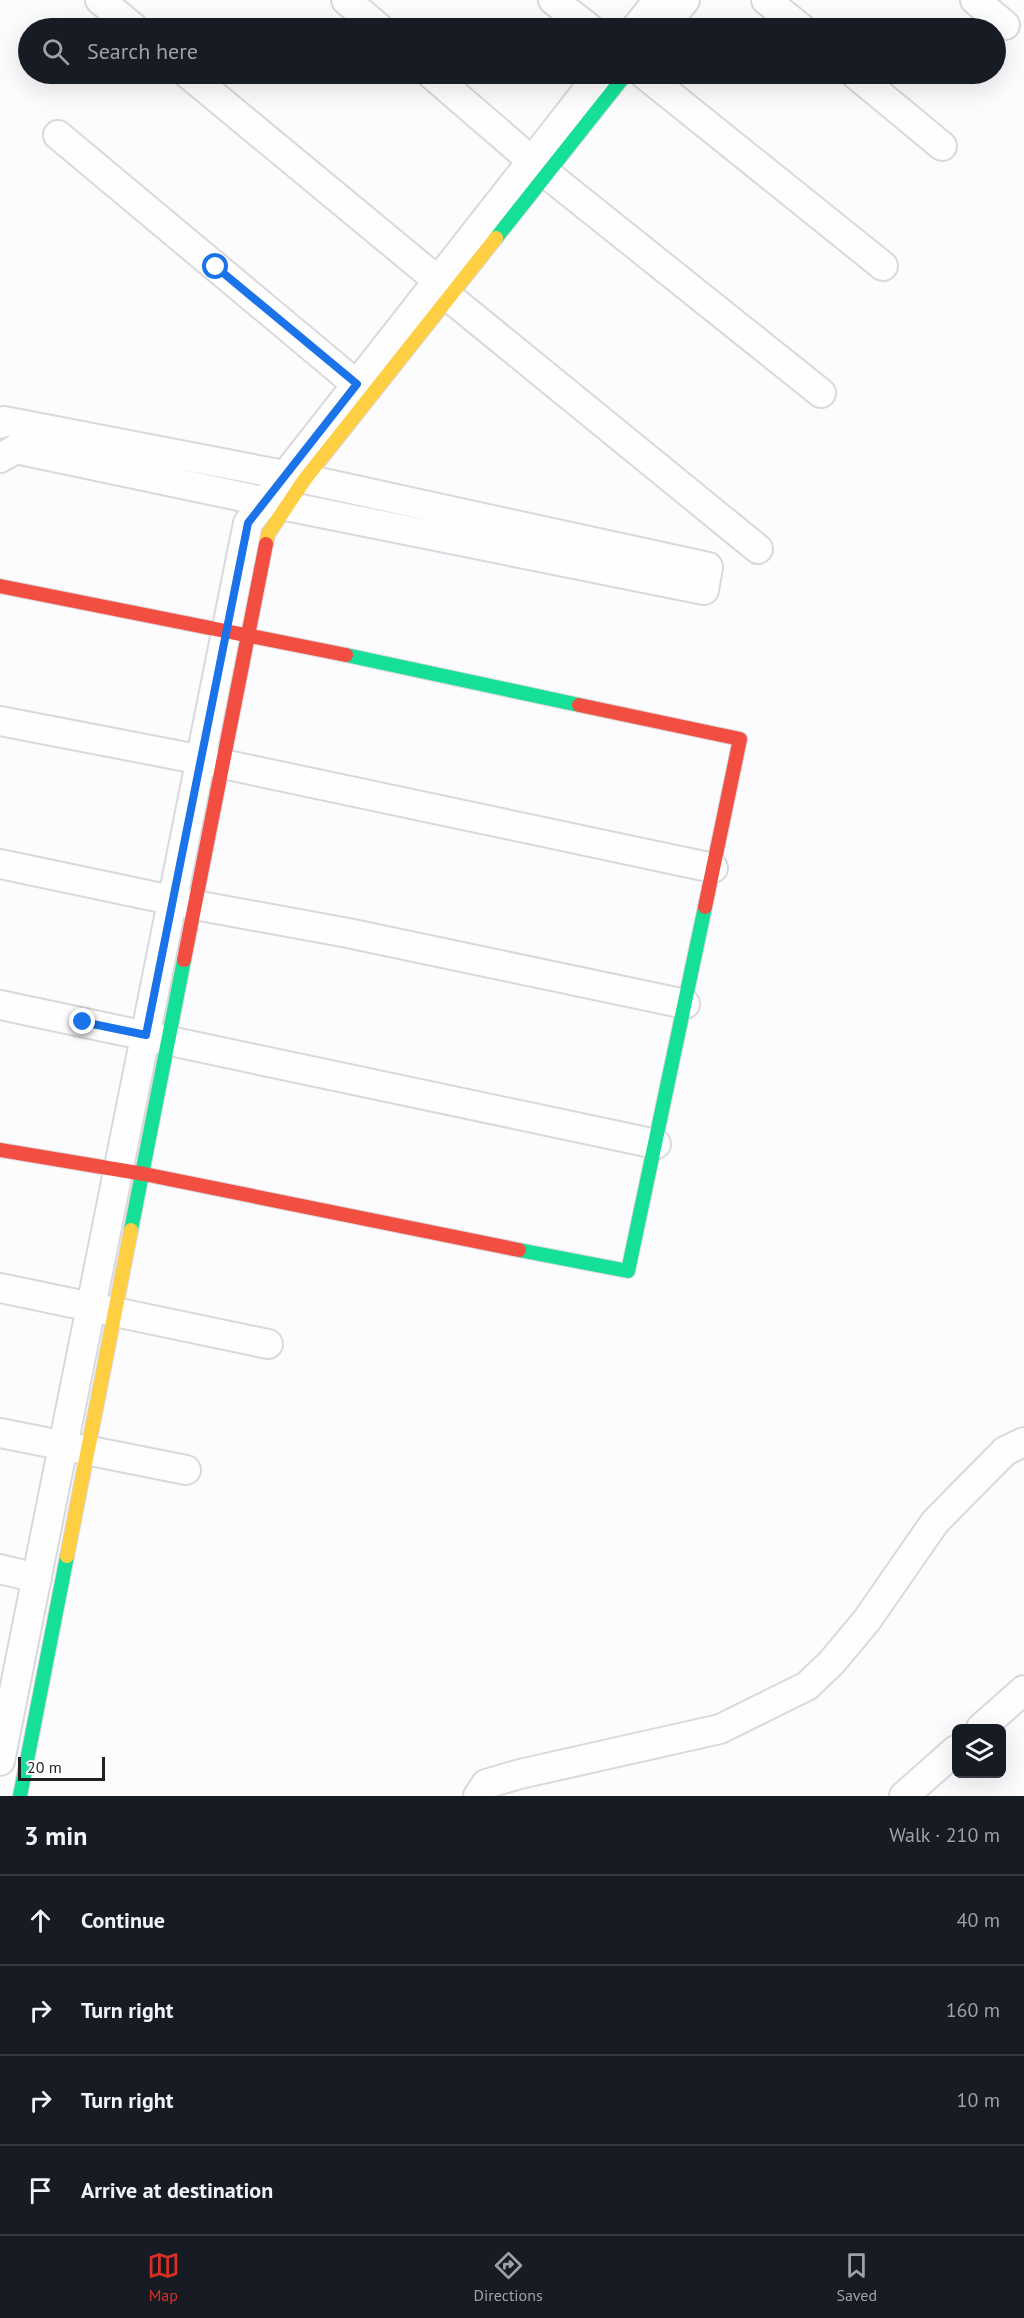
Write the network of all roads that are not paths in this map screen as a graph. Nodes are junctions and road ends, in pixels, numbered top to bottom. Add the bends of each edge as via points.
1 (99, 0) edge
2 (346, 0) edge
3 (553, 0) edge
4 (658, 0) edge
5 (685, 0) edge
6 (766, 0) edge
7 (975, 0) edge
8 (122, 18) edge
9 (367, 18) edge
10 (576, 18) edge
11 (644, 18) edge
12 (670, 18) edge
13 (788, 18) edge
14 (997, 18) edge
15 (200, 84) edge
16 (443, 84) edge
17 (593, 84) edge
18 (617, 84) edge
19 (656, 84) edge
20 (867, 84) edge
21 (58, 135) dead end
22 (942, 146) dead end
23 (539, 167) junction
24 (883, 266) dead end
25 (443, 288) junction
26 (357, 384) junction
27 (821, 393) dead end
28 (0, 424) edge
29 (0, 458) edge
30 (295, 477) junction
31 (275, 504) junction
32 (758, 549) dead end
33 (0, 586) edge
34 (238, 632) junction
35 (0, 721) edge
36 (212, 762) junction
37 (0, 864) edge
38 (713, 868) junction
39 (184, 903) junction
40 (685, 1004) junction
41 (0, 1005) edge
42 (157, 1038) junction
43 (656, 1144) junction
44 (0, 1150) edge
45 (131, 1172) junction
46 (0, 1287) edge
47 (103, 1310) junction
48 (268, 1344) dead end
49 (0, 1433) edge
50 (1024, 1442) edge
51 (76, 1448) junction
52 (186, 1470) dead end
53 (0, 1569) edge
54 (37, 1578) junction
55 (1024, 1690) edge
56 (986, 1724) edge
57 (952, 1754) edge
58 (0, 1761) edge
59 (20, 1796) edge
60 (478, 1796) edge
61 (904, 1796) edge

1 - 8 street
2 - 9 street
3 - 10 street
4 - 11 street
5 - 12 street
6 - 13 street
7 - 14 street
15 - 25 street
16 - 23 street
17 - 23 street
18 - 23 street
19 - 24 street
20 - 22 street
21 - 26 street
23 - 25 street
23 - 27 street
25 - 26 street
25 - 30 street
25 - 32 street
26 - 30 street
28 - 30 street via 4,421
29 - 31 street via 16,449
30 - 31 street
30 - 31 street via 708,567 704,590
31 - 34 street via 248,523
33 - 34 street
34 - 36 street
34 - 38 street via 740,739
35 - 36 street
36 - 38 street
36 - 39 street
37 - 39 street
38 - 40 street
39 - 40 street via 348,933
39 - 42 street
40 - 43 street
41 - 42 street
42 - 43 street
42 - 45 street
43 - 45 street via 628,1271
44 - 45 street
45 - 47 street
46 - 47 street
47 - 48 street
47 - 51 street
49 - 51 street
50 - 60 street via 1005,1451 935,1522 867,1620 807,1686 720,1729 520,1774 486,1784
51 - 52 street
51 - 54 street
51 - 59 street
53 - 54 street
54 - 58 street
55 - 56 street
57 - 61 street

